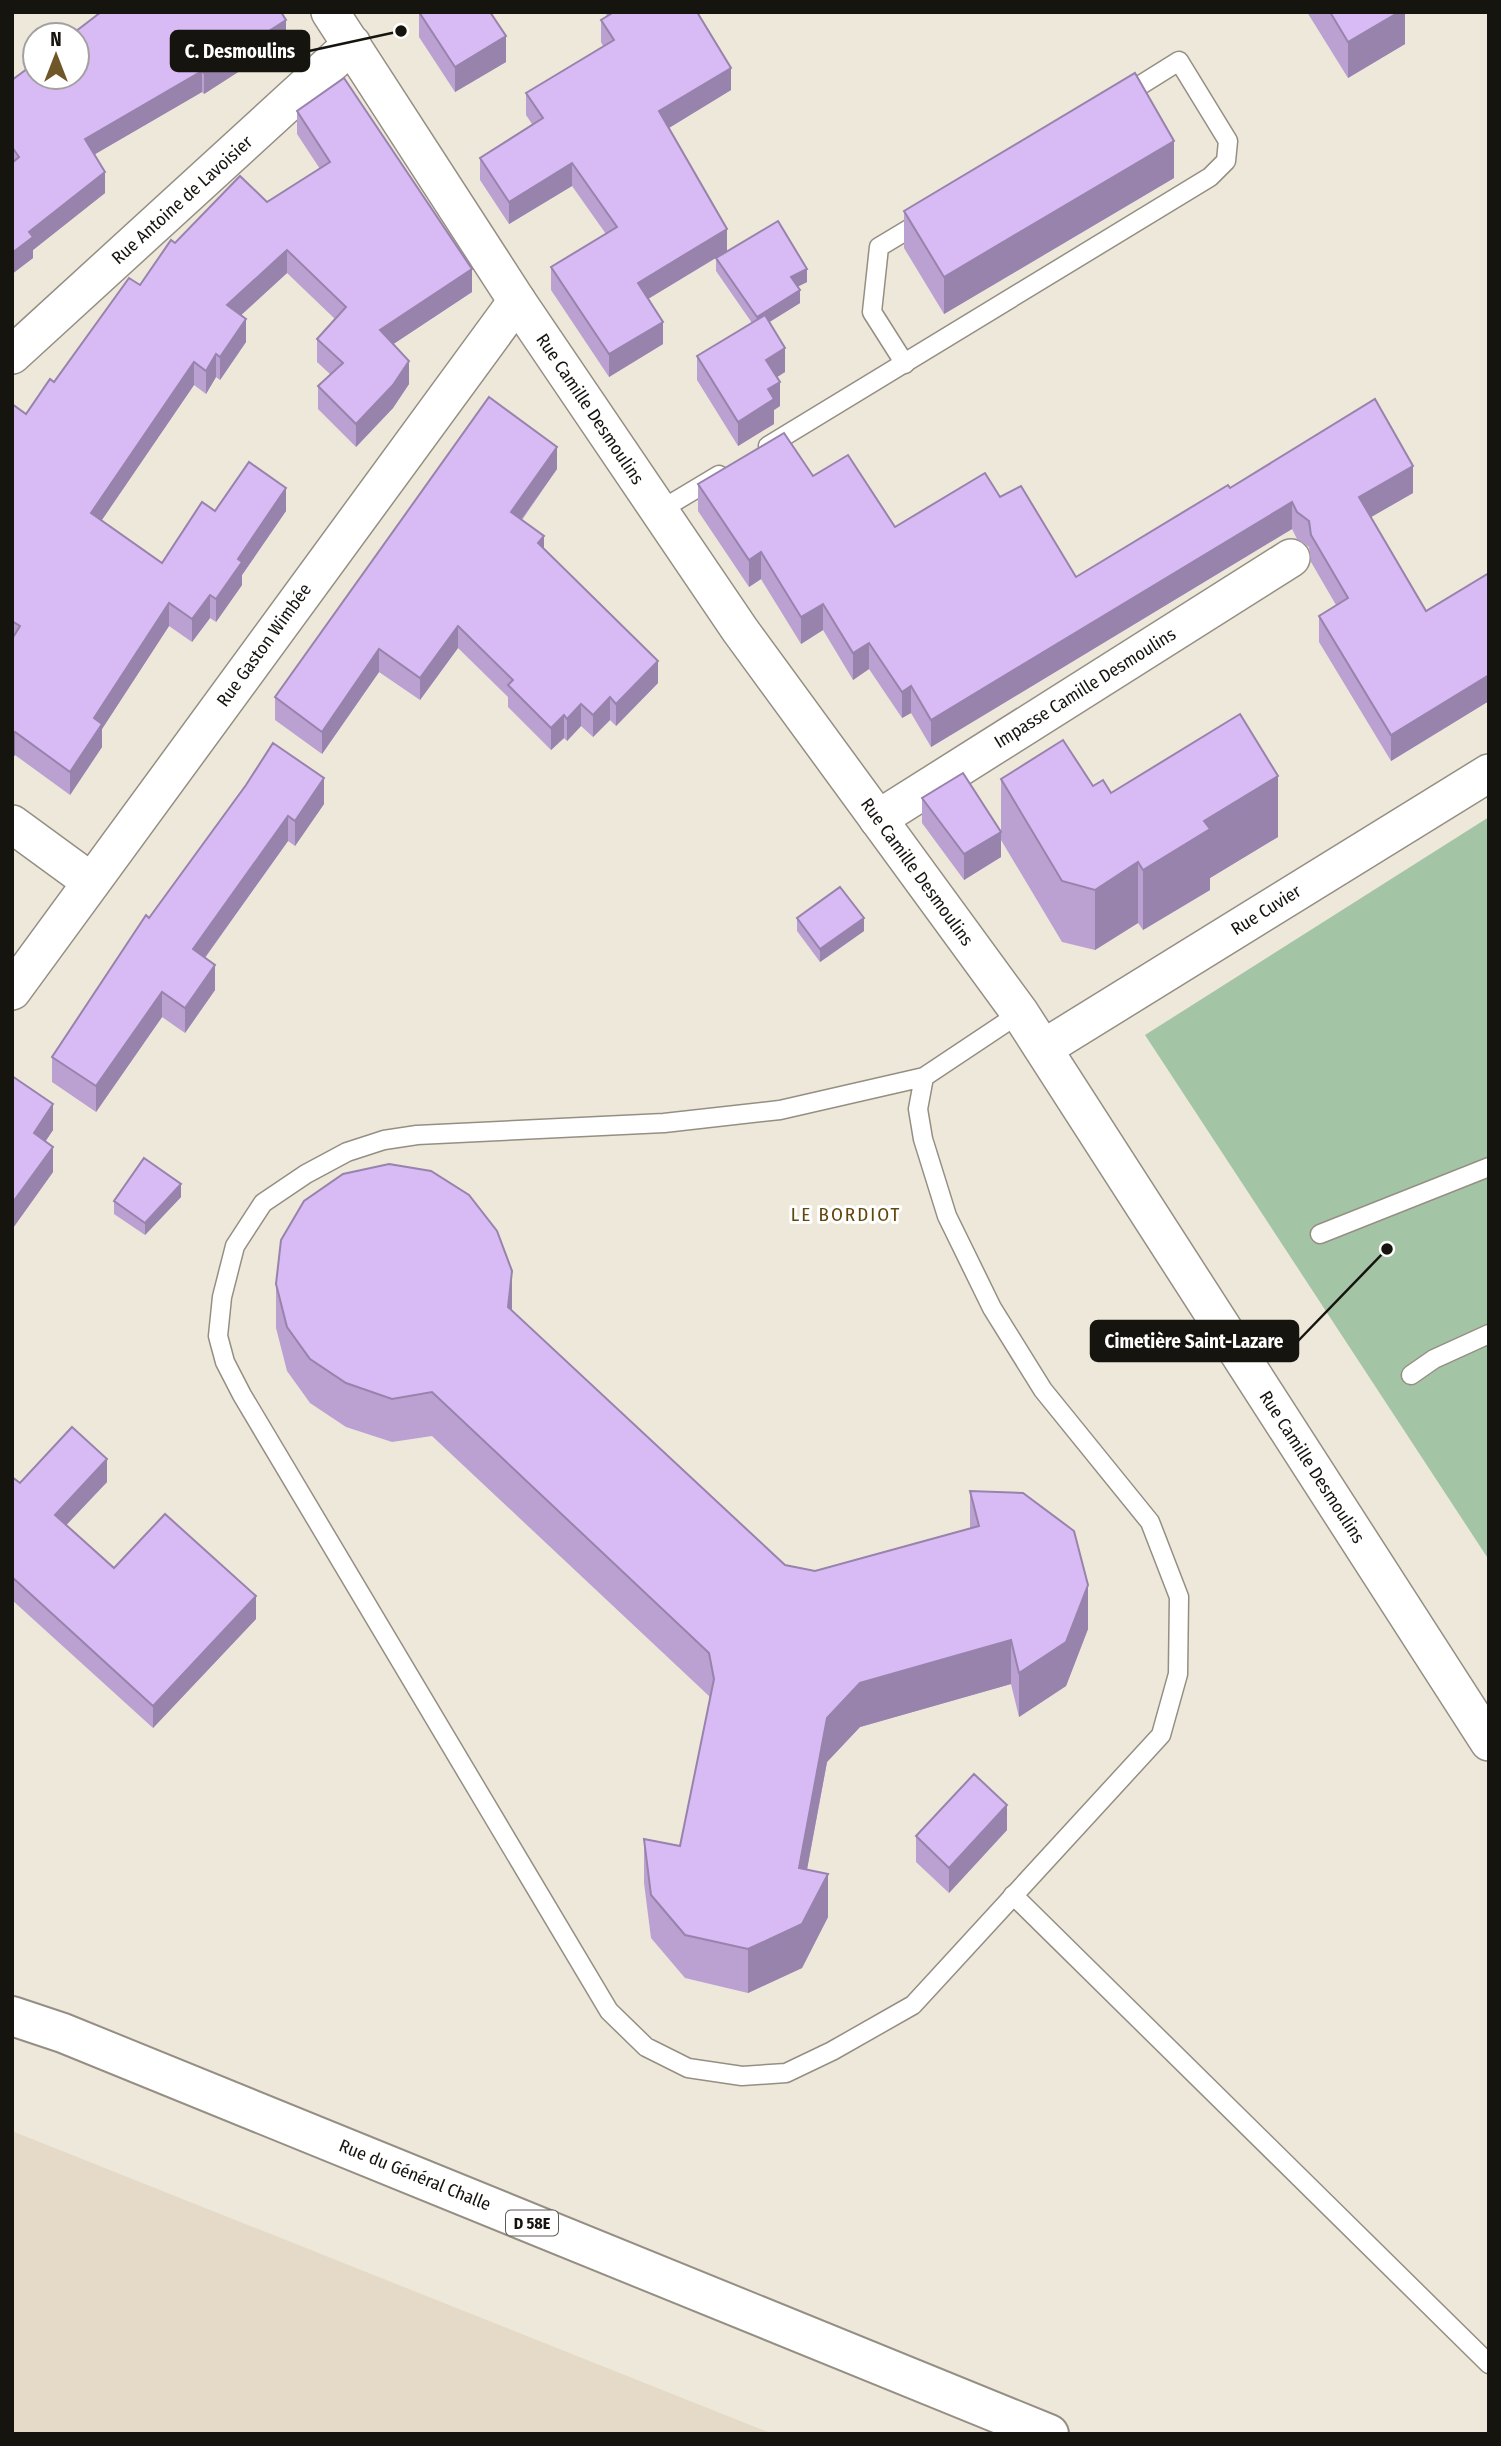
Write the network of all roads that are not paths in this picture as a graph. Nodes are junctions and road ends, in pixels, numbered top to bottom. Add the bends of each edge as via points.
1 (330, 12) edge
2 (352, 44) junction
3 (1110, 104) edge
4 (937, 211) edge
5 (517, 301) junction
6 (12, 355) edge
7 (905, 364) junction
8 (753, 455) edge
9 (730, 469) edge
10 (659, 511) junction
11 (1291, 558) dead end
12 (1489, 773) edge
13 (878, 818) junction
14 (12, 824) edge
15 (90, 881) junction
16 (12, 991) edge
17 (1020, 1013) junction
18 (1044, 1048) junction
19 (924, 1077) junction
20 (1489, 1167) edge
21 (1320, 1234) dead end
22 (1489, 1334) edge
23 (1411, 1375) dead end
24 (1489, 1742) edge
25 (1013, 1895) junction
26 (12, 2016) edge
27 (1489, 2364) edge
28 (1049, 2434) edge

1 - 2 street, Rue Camille Desmoulins
2 - 5 street, Rue Camille Desmoulins
2 - 6 street, Rue Antoine de Lavoisier
3 - 7 lane via 1178,61 1228,141 1226,161 1210,177
4 - 7 lane via 879,247 872,312
5 - 10 street, Rue Camille Desmoulins
5 - 15 street, Rue Gaston Wimbée
7 - 8 lane
9 - 10 lane
10 - 13 street, Rue Camille Desmoulins
11 - 13 street, Impasse Camille Desmoulins
12 - 18 street, Rue Cuvier
13 - 17 street, Rue Camille Desmoulins
14 - 15 street
15 - 16 street, Rue Gaston Wimbée
17 - 18 street, Rue Camille Desmoulins
17 - 19 lane
18 - 24 street, Rue Camille Desmoulins
19 - 25 lane via 918,1109 923,1139 947,1216 992,1308 1043,1390 1150,1521 1179,1597 1178,1674 1161,1735
19 - 25 lane via 780,1110 664,1124 417,1135 347,1152 263,1203 235,1247 218,1336 225,1362 243,1395 609,2011 646,2047 688,2068 742,2076 786,2073 912,2005
20 - 21 lane
22 - 23 lane
25 - 27 lane
26 - 28 main road, Rue du Général Challe / D 58E via 63,2032

